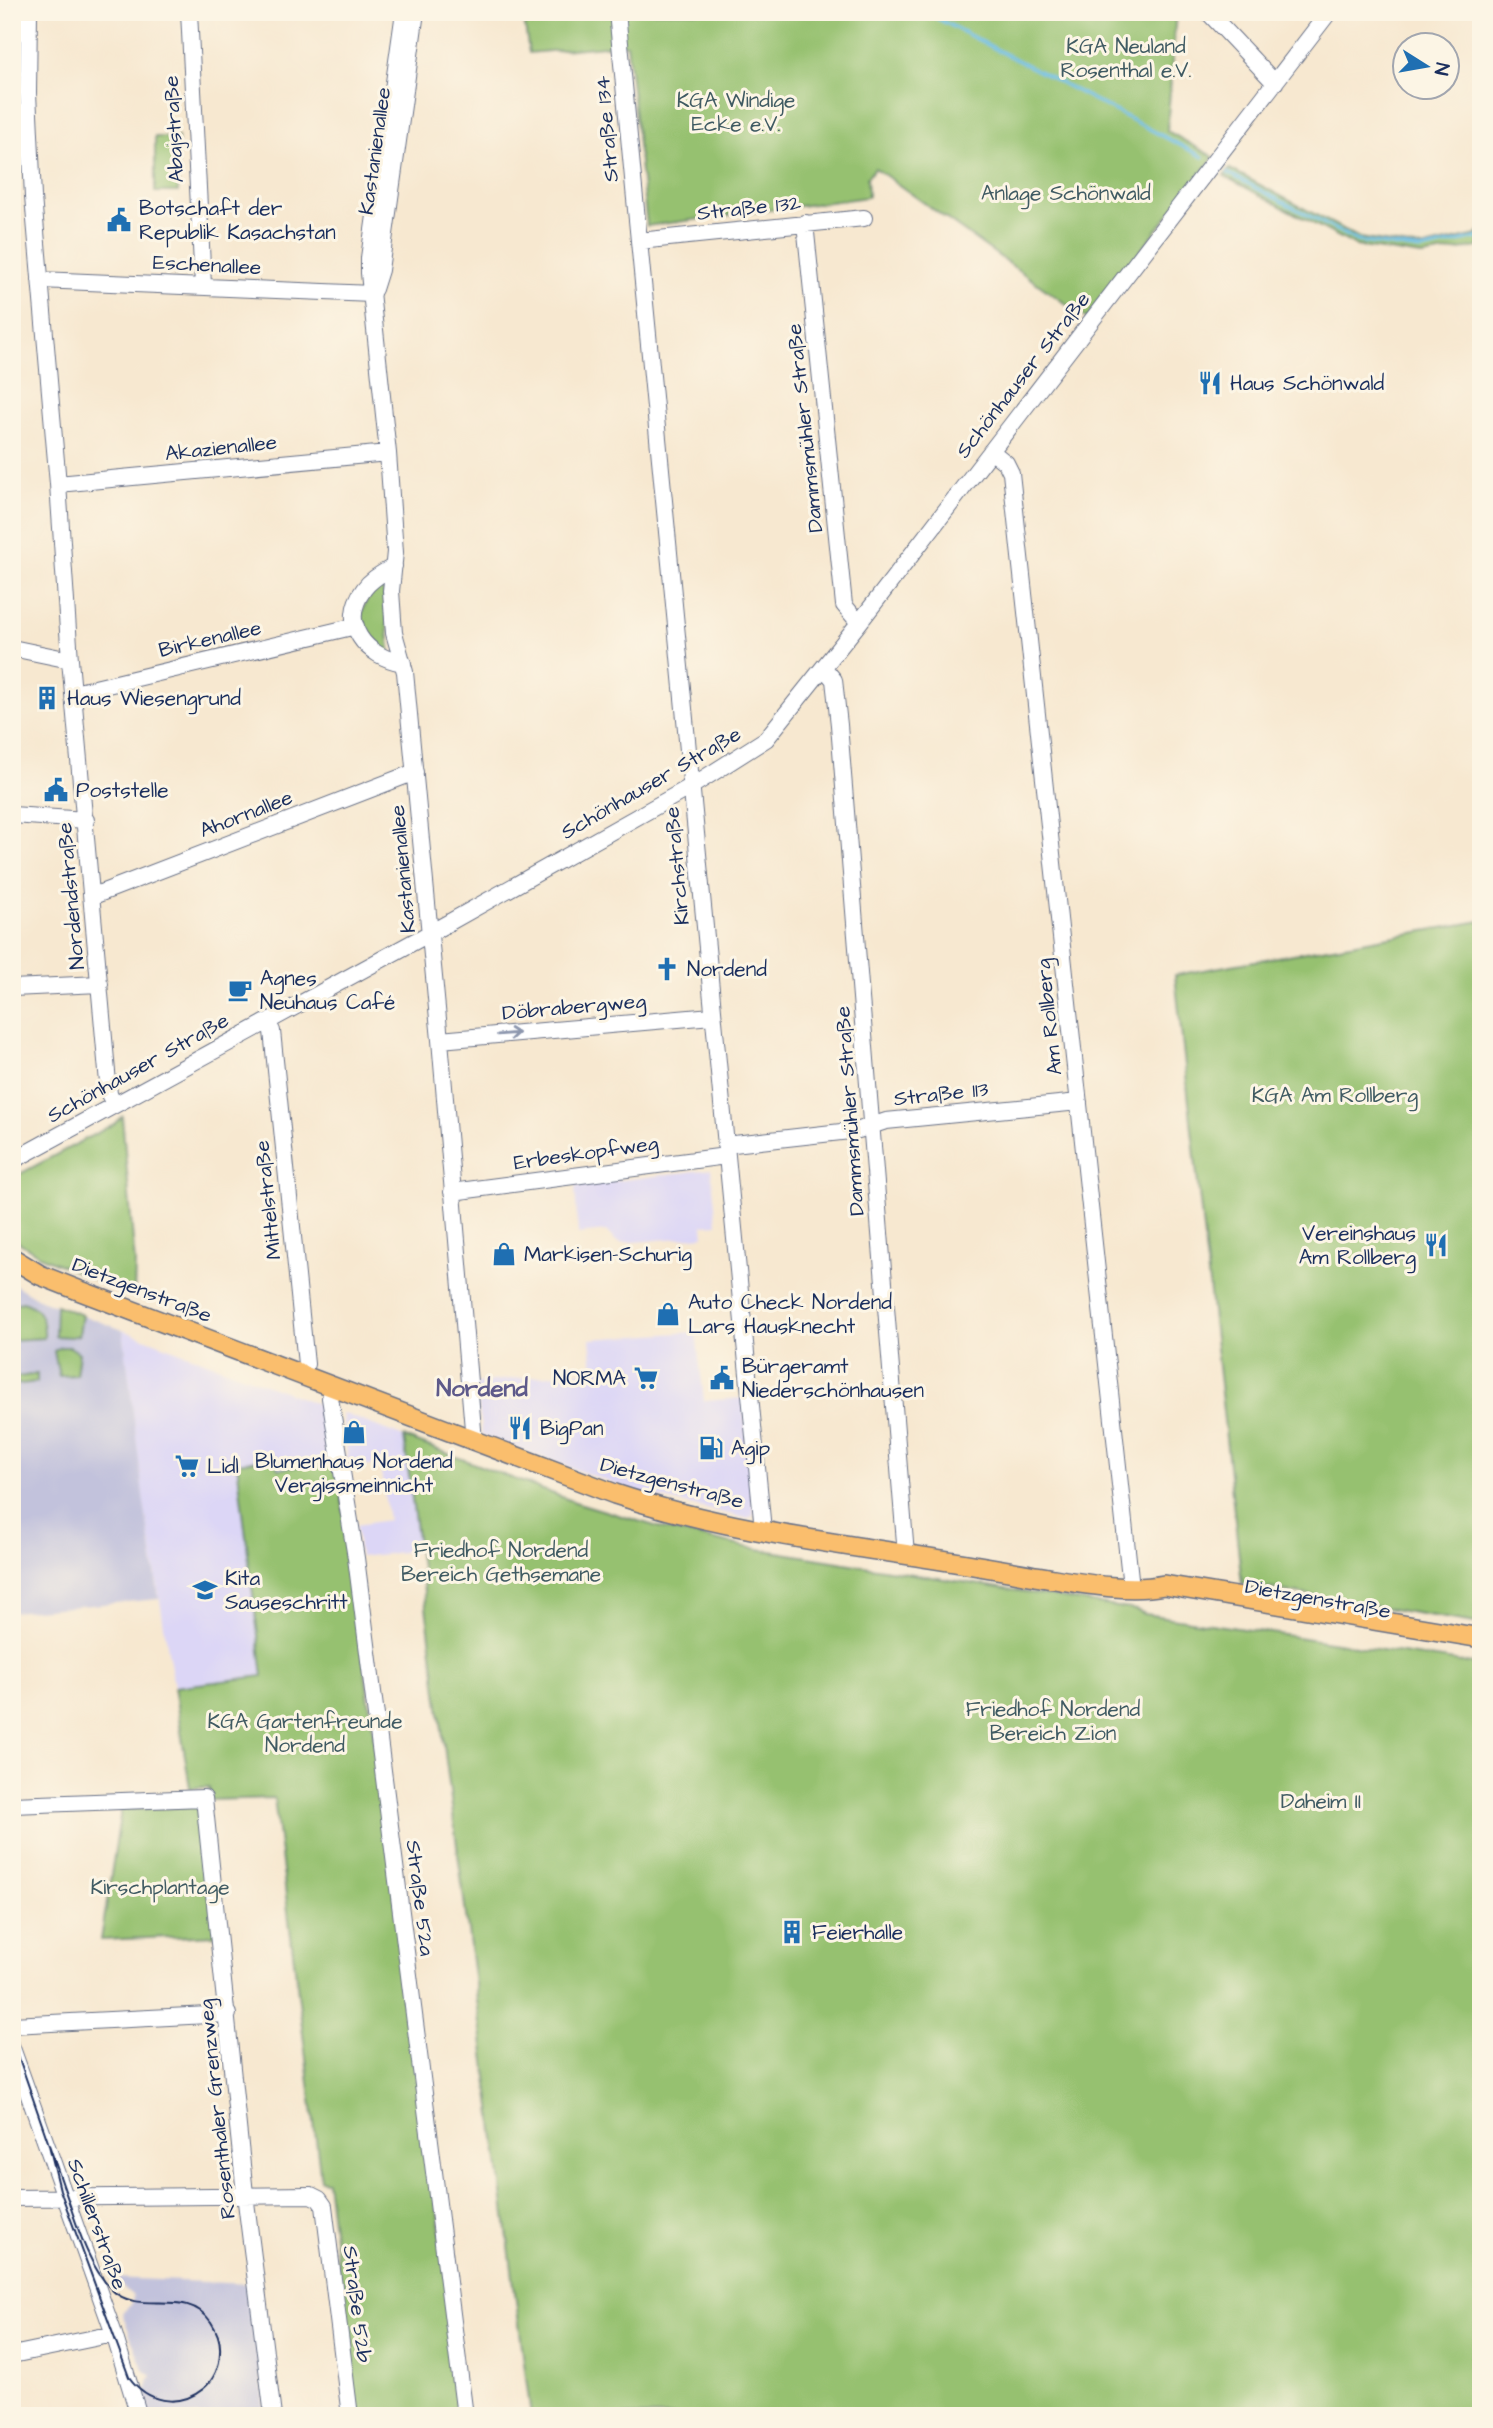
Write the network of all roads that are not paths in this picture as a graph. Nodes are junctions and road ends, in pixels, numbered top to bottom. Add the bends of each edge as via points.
1 (29, 12) edge
2 (189, 12) edge
3 (617, 12) edge
4 (1208, 12) edge
5 (1329, 12) edge
6 (406, 13) edge
7 (1275, 82) junction
8 (864, 218) dead end
9 (806, 223) junction
10 (639, 241) junction
11 (40, 280) junction
12 (202, 285) junction
13 (372, 295) junction
14 (991, 451) junction
15 (388, 453) junction
16 (58, 484) junction
17 (394, 566) junction
18 (859, 623) junction
19 (356, 626) junction
20 (12, 648) edge
21 (70, 660) junction
22 (403, 663) junction
23 (824, 668) junction
24 (74, 693) junction
25 (415, 772) junction
26 (692, 786) junction
27 (12, 815) edge
28 (86, 820) junction
29 (93, 896) junction
30 (430, 933) junction
31 (100, 984) junction
32 (12, 988) edge
33 (712, 1016) junction
34 (267, 1021) junction
35 (440, 1040) junction
36 (1079, 1102) junction
37 (114, 1104) junction
38 (873, 1125) junction
39 (725, 1151) junction
40 (12, 1161) edge
41 (452, 1192) junction
42 (12, 1258) edge
43 (302, 1375) junction
44 (334, 1388) junction
45 (474, 1441) junction
46 (763, 1530) junction
47 (906, 1555) junction
48 (1140, 1587) junction
49 (1481, 1638) edge
50 (1481, 1651) edge
51 (12, 1805) edge
52 (228, 2014) junction
53 (12, 2025) edge
54 (12, 2048) edge
55 (246, 2194) junction
56 (65, 2197) junction
57 (12, 2198) edge
58 (114, 2334) junction
59 (12, 2355) edge
60 (139, 2416) edge
61 (273, 2416) edge
62 (350, 2416) edge
63 (465, 2416) edge

1 - 11 street, Nordendstraße via 27,93
2 - 12 street, Abajstraße
3 - 10 street, Straße 134
4 - 7 street
5 - 7 street, Schönhauser Straße
6 - 13 street, Kastanienallee via 369,258
7 - 14 street, Schönhauser Straße
8 - 9 street, Straße 132
9 - 10 street, Straße 132
9 - 18 street, Dammsmühler Straße via 844,605
10 - 26 street, Kirchstraße
11 - 12 street, Eschenallee
11 - 16 street, Nordendstraße
12 - 13 street, Eschenallee
13 - 15 street, Kastanienallee
14 - 18 street, Schönhauser Straße
14 - 36 street, Am Rollberg via 1011,473
15 - 16 street, Akazienallee
15 - 17 street, Kastanienallee
16 - 21 street, Nordendstraße
17 - 19 street via 364,589 356,603
17 - 22 street, Kastanienallee via 394,633
18 - 23 street, Schönhauser Straße
19 - 22 street via 361,640 374,653
19 - 24 street, Birkenallee
20 - 21 street
21 - 24 street, Nordendstraße
22 - 25 street, Kastanienallee
23 - 26 street, Schönhauser Straße via 766,739
23 - 38 street, Dammsmühler Straße via 834,680 839,725
24 - 28 street, Nordendstraße
25 - 29 street, Ahornallee
25 - 30 street, Kastanienallee
26 - 30 street, Schönhauser Straße
26 - 33 street, Kirchstraße
27 - 28 street
28 - 29 street, Nordendstraße
29 - 31 street, Nordendstraße
30 - 34 street, Schönhauser Straße
30 - 35 street, Kastanienallee
31 - 32 street
31 - 37 street, Nordendstraße via 109,1094
35 -> 33 street, Döbrabergweg
33 - 39 street, Kirchstraße
34 - 37 street, Schönhauser Straße
34 - 43 street, Mittelstraße via 272,1031 306,1364
35 - 41 street, Kastanienallee
36 - 38 street, Straße 113
36 - 48 street, Am Rollberg
37 - 40 street, Schönhauser Straße
38 - 39 street, Straße 113
38 - 47 street, Dammsmühler Straße
39 - 41 street, Erbeskopfweg
39 - 46 street, Kirchstraße
41 - 45 street, Kastanienallee
42 - 43 main road, Dietzgenstraße via 40,1275
43 - 44 main road, Dietzgenstraße
44 - 45 main road, Dietzgenstraße
44 - 63 street, Straße 52a via 330,1398 356,1558
45 - 46 main road, Dietzgenstraße via 632,1500
46 - 47 main road, Dietzgenstraße
47 - 48 main road, Dietzgenstraße via 1082,1583
48 - 49 main road, Dietzgenstraße via 1164,1585
48 - 50 main road, Dietzgenstraße via 1164,1596
51 - 52 street, Rosenthaler Grenzweg via 204,1798
52 - 53 street
52 - 55 street, Rosenthaler Grenzweg
54 - 56 street, Schillerstraße
55 - 56 street
55 - 61 street, Rosenthaler Grenzweg
55 - 62 street, Straße 52b via 310,2195 324,2206
56 - 57 street
56 - 58 street, Schillerstraße
58 - 59 street
58 - 60 street, Schillerstraße

